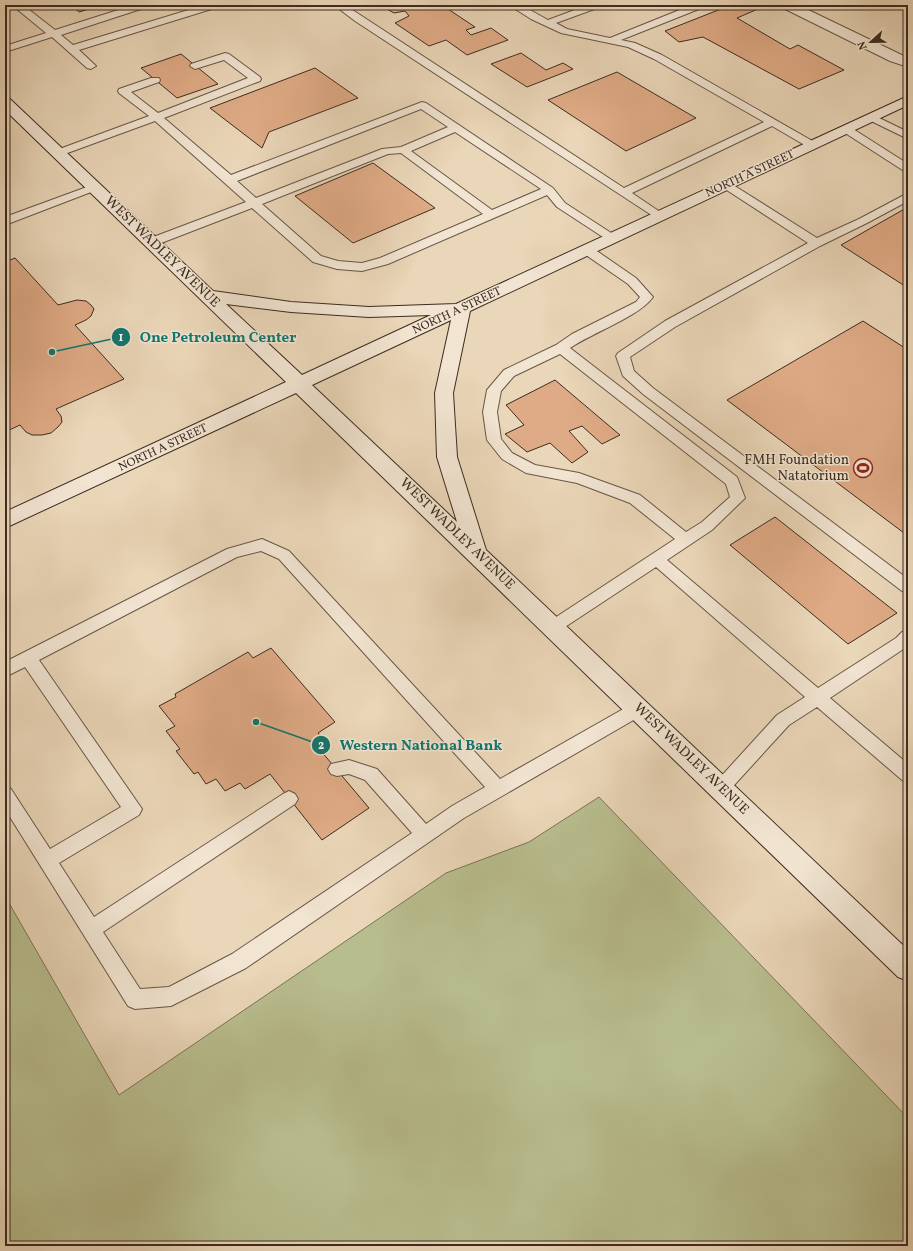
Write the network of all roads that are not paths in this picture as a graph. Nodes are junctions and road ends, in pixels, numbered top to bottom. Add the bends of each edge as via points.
1 (17, 5) edge
2 (144, 5) edge
3 (215, 5) edge
4 (339, 5) edge
5 (514, 5) edge
6 (597, 5) edge
7 (701, 5) edge
8 (788, 5) edge
9 (548, 23) junction
10 (54, 34) junction
11 (610, 41) junction
12 (5, 49) edge
13 (72, 49) junction
14 (908, 63) edge
15 (91, 66) dead end
16 (195, 66) dead end
17 (156, 80) dead end
18 (908, 100) edge
19 (8, 109) edge
20 (157, 117) junction
21 (871, 117) junction
22 (772, 122) junction
23 (456, 128) junction
24 (846, 129) junction
25 (908, 136) edge
26 (812, 145) junction
27 (403, 150) junction
28 (58, 153) junction
29 (908, 169) edge
30 (229, 180) junction
31 (726, 185) junction
32 (95, 187) junction
33 (549, 190) junction
34 (624, 192) junction
35 (908, 196) edge
36 (254, 203) junction
37 (491, 215) junction
38 (660, 216) junction
39 (5, 221) edge
40 (612, 238) junction
41 (152, 242) junction
42 (816, 243) junction
43 (587, 250) junction
44 (208, 296) junction
45 (462, 309) junction
46 (561, 348) junction
47 (301, 384) junction
48 (5, 522) edge
49 (686, 540) junction
50 (477, 553) junction
51 (656, 559) junction
52 (908, 587) edge
53 (553, 627) junction
54 (908, 636) edge
55 (28, 658) junction
56 (5, 670) edge
57 (818, 697) junction
58 (638, 709) junction
59 (337, 769) dead end
60 (908, 775) edge
61 (721, 788) junction
62 (498, 789) junction
63 (5, 794) edge
64 (289, 799) dead end
65 (425, 835) junction
66 (47, 860) junction
67 (91, 929) junction
68 (908, 968) edge

1 - 10 lane
2 - 10 lane
3 - 13 lane
4 - 34 lane
5 - 9 lane
6 - 9 lane
7 - 11 lane
8 - 14 main road
9 - 11 lane via 564,31
10 - 12 lane
10 - 13 lane
11 - 22 lane via 631,45 658,57
13 - 15 lane
16 - 20 lane via 225,56 256,79
17 - 20 lane via 123,91
18 - 21 main road, NORTH A STREET
19 - 28 main road, WEST WADLEY AVENUE
20 - 28 lane
20 - 30 lane
21 - 24 main road, NORTH A STREET
21 - 25 lane
22 - 26 lane
22 - 34 lane
23 - 27 lane
23 - 30 lane via 422,105
23 - 33 lane
24 - 26 main road, NORTH A STREET
24 - 29 lane
26 - 31 main road, NORTH A STREET
27 - 36 lane via 386,151
27 - 37 lane
28 - 32 main road, WEST WADLEY AVENUE
30 - 36 lane
31 - 38 main road, NORTH A STREET
31 - 42 lane
32 - 39 lane
32 - 41 main road, WEST WADLEY AVENUE
33 - 37 lane
33 - 40 lane via 561,205
34 - 38 lane
35 - 42 lane
36 - 37 lane via 317,259 336,265 362,267 384,261
36 - 41 lane
38 - 40 main road, NORTH A STREET
40 - 43 main road, NORTH A STREET
41 - 44 main road, WEST WADLEY AVENUE
42 - 52 lane via 670,324 623,356 628,373 648,391
43 - 45 main road, NORTH A STREET
43 - 46 lane via 632,281 647,297 640,305 577,337
44 - 45 main road via 291,307 369,312
44 - 47 main road, WEST WADLEY AVENUE
45 - 47 main road, NORTH A STREET
45 - 50 main road via 444,392 447,457
46 - 49 lane via 732,482 738,498 707,526
46 - 49 lane via 509,373 494,390 490,412 494,440 507,456 531,469 579,478 635,499
47 - 48 main road, NORTH A STREET
47 - 50 main road, WEST WADLEY AVENUE
49 - 51 lane
50 - 53 main road, WEST WADLEY AVENUE
51 - 53 lane
51 - 57 lane
53 - 58 main road, WEST WADLEY AVENUE
54 - 57 lane
55 - 56 lane
55 - 62 lane via 232,553 262,545 284,555
55 - 66 lane via 133,809
57 - 60 lane
57 - 61 lane via 783,720
58 - 61 main road, WEST WADLEY AVENUE
58 - 62 lane
59 - 65 lane via 349,767 371,774
61 - 68 main road, WEST WADLEY AVENUE
62 - 65 lane
63 - 66 lane
64 - 67 lane
65 - 67 lane via 239,961 171,996 135,999
66 - 67 lane

